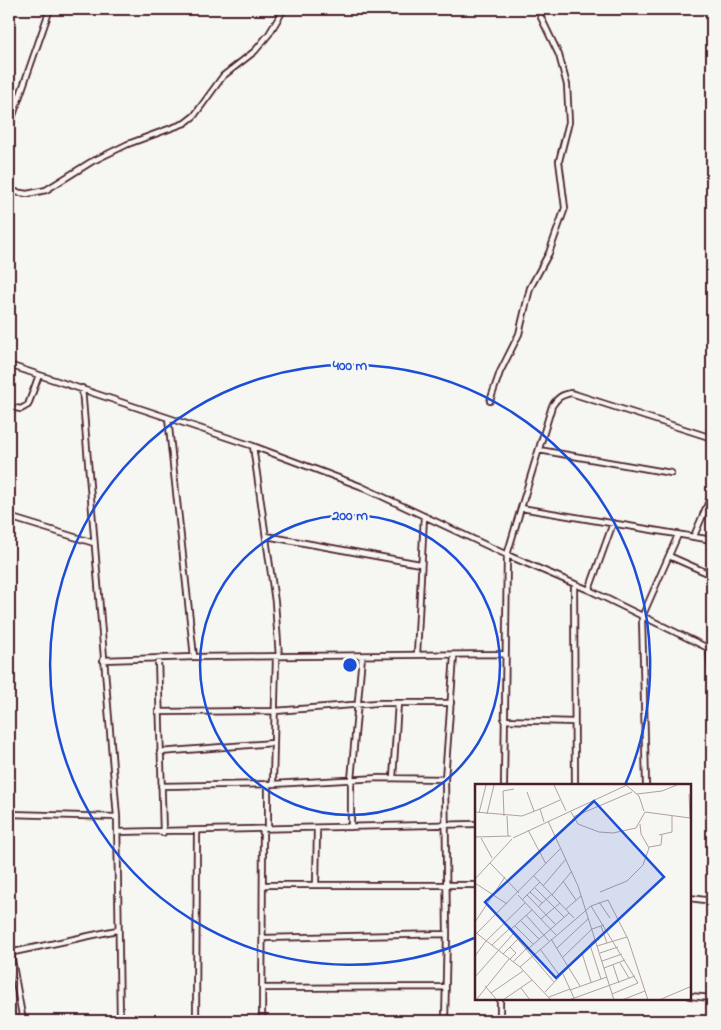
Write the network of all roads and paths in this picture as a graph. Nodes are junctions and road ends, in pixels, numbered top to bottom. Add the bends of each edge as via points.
1 (50, 9) edge
2 (284, 9) edge
3 (538, 9) edge
4 (9, 127) edge
5 (9, 191) edge
6 (9, 365) edge
7 (39, 375) junction
8 (82, 388) junction
9 (490, 400) dead end
10 (9, 407) edge
11 (168, 418) junction
12 (712, 438) edge
13 (253, 446) junction
14 (539, 450) junction
15 (671, 473) dead end
16 (712, 494) edge
17 (522, 508) junction
18 (424, 516) junction
19 (9, 517) edge
20 (613, 523) junction
21 (678, 535) junction
22 (266, 536) junction
23 (694, 536) junction
24 (712, 540) edge
25 (94, 543) junction
26 (508, 555) junction
27 (669, 556) junction
28 (420, 564) junction
29 (712, 574) edge
30 (574, 584) junction
31 (589, 590) junction
32 (642, 617) junction
33 (711, 649) edge
34 (505, 654) junction
35 (417, 655) junction
36 (362, 656) junction
37 (454, 656) junction
38 (194, 657) junction
39 (277, 657) junction
40 (158, 658) junction
41 (103, 660) junction
42 (712, 689) edge
43 (398, 703) junction
44 (451, 703) junction
45 (358, 705) junction
46 (275, 711) junction
47 (158, 712) junction
48 (504, 720) junction
49 (574, 722) junction
50 (273, 743) junction
51 (160, 752) junction
52 (393, 778) junction
53 (445, 779) junction
54 (350, 780) junction
55 (270, 784) junction
56 (504, 784) edge
57 (575, 784) edge
58 (646, 784) edge
59 (161, 786) junction
60 (9, 814) edge
61 (117, 817) junction
62 (445, 824) junction
63 (475, 824) edge
64 (351, 827) junction
65 (317, 828) junction
66 (265, 829) junction
67 (196, 830) junction
68 (118, 832) junction
69 (163, 832) junction
70 (446, 884) junction
71 (263, 885) junction
72 (316, 885) junction
73 (475, 885) edge
74 (691, 898) edge
75 (712, 901) edge
76 (117, 930) junction
77 (447, 934) junction
78 (263, 938) junction
79 (9, 943) edge
80 (10, 952) edge
81 (445, 987) junction
82 (262, 988) junction
83 (691, 996) edge
84 (712, 998) edge
85 (500, 1000) edge
86 (23, 1021) edge
87 (120, 1021) edge
88 (196, 1021) edge
89 (262, 1021) edge
90 (445, 1021) edge
91 (500, 1021) edge

1 - 4 street
2 - 5 street via 255,51 223,76 194,116 185,123 128,144 46,190 27,194
3 - 9 street via 559,55 567,85 569,122 559,161 565,208 549,253 530,288 520,334
6 - 7 street
7 - 8 street
7 - 10 street via 28,406 21,409
8 - 11 street
8 - 25 street
11 - 13 street
11 - 38 street
12 - 14 street via 571,393 557,398 552,406
13 - 18 street via 360,486
13 - 22 street
14 - 15 street
14 - 17 street
16 - 23 street
17 - 20 street
17 - 26 street
18 - 26 street
18 - 28 street
19 - 25 street
20 - 21 street
20 - 31 street
21 - 23 street
21 - 27 street
22 - 28 street
22 - 39 street via 275,602
23 - 24 street
25 - 41 street
26 - 30 street
26 - 34 street
27 - 29 street
27 - 32 street
28 - 35 street
30 - 31 street
30 - 49 street
31 - 32 street
32 - 33 street
32 - 58 street
33 - 42 street
34 - 37 street
34 - 48 street
35 - 36 street
35 - 37 street
36 - 39 street
36 - 45 street
37 - 44 street
38 - 39 street
38 - 40 street
39 - 46 street
40 - 41 street
40 - 47 street
41 - 61 street
43 - 44 street
43 - 45 street
43 - 52 street
44 - 53 street
45 - 46 street
45 - 54 street
46 - 47 street
46 - 50 street
47 - 51 street
48 - 49 street
48 - 56 street
49 - 57 street
50 - 51 street
50 - 55 street
51 - 59 street
52 - 53 street
52 - 54 street
53 - 62 street
54 - 55 street
54 - 64 street
55 - 59 street
55 - 66 street
59 - 69 street
60 - 61 street
61 - 68 street
62 - 63 street
62 - 64 street
62 - 70 street
64 - 65 street
65 - 66 street
65 - 72 street
66 - 67 street
66 - 71 street
67 - 69 street
67 - 88 street
68 - 69 street
68 - 76 street
70 - 72 street
70 - 73 street
70 - 77 street
71 - 72 street
71 - 78 street
74 - 75 street
76 - 80 street
76 - 87 street
77 - 78 street
77 - 81 street
78 - 82 street
79 - 80 street
80 - 86 street
81 - 82 street
81 - 90 street
82 - 89 street
83 - 84 street
85 - 91 street

